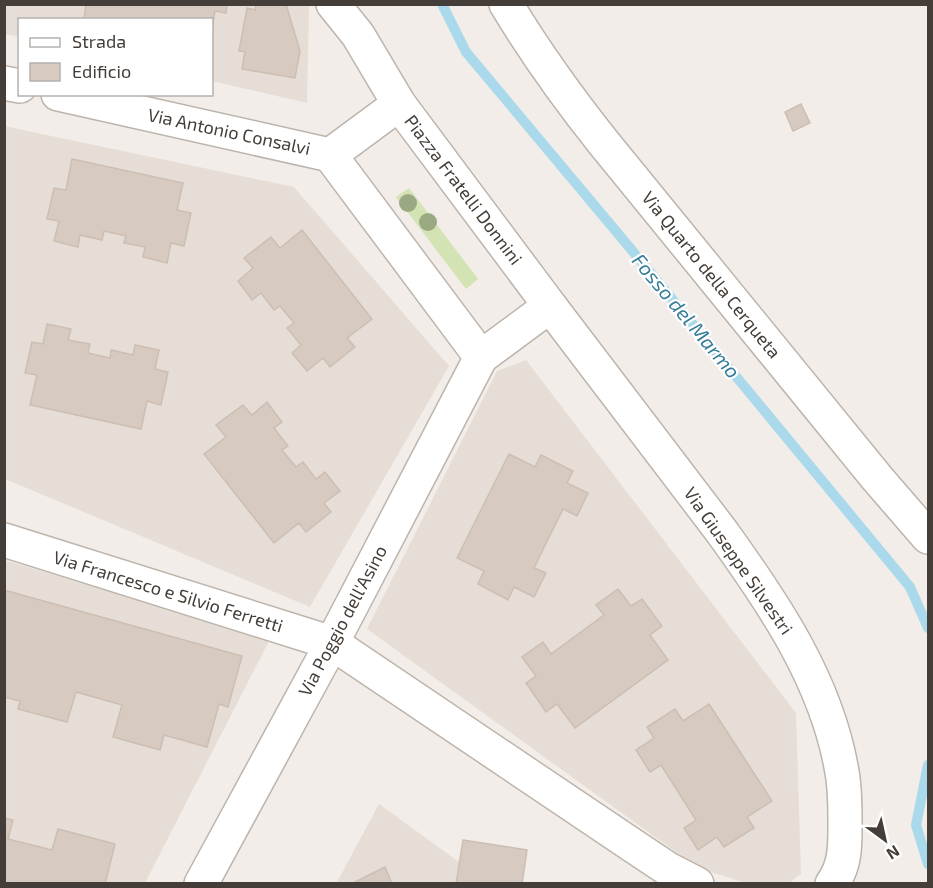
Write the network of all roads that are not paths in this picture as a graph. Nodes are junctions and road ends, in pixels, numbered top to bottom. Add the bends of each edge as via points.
1 (333, 4) edge
2 (506, 4) edge
3 (67, 96) edge
4 (399, 104) junction
5 (330, 155) junction
6 (550, 306) junction
7 (481, 357) junction
8 (928, 537) edge
9 (4, 540) edge
10 (332, 643) junction
11 (201, 884) edge
12 (697, 884) edge
13 (832, 884) edge

1 - 4 street via 372,56
2 - 8 street, Via Quarto della Cerqueta via 603,142
3 - 5 street, Via Antonio Consalvi
4 - 5 street, Piazza Fratelli Donnini
4 - 6 street, Piazza Fratelli Donnini
5 - 7 street
6 - 7 street
6 - 13 street, Via Giuseppe Silvestri via 722,532 801,654 831,726 845,793 842,865
7 - 10 street, Via Poggio dell'Asino
9 - 10 street, Via Francesco e Silvio Ferretti
10 - 11 street, Via Poggio dell'Asino
10 - 12 street via 668,869

